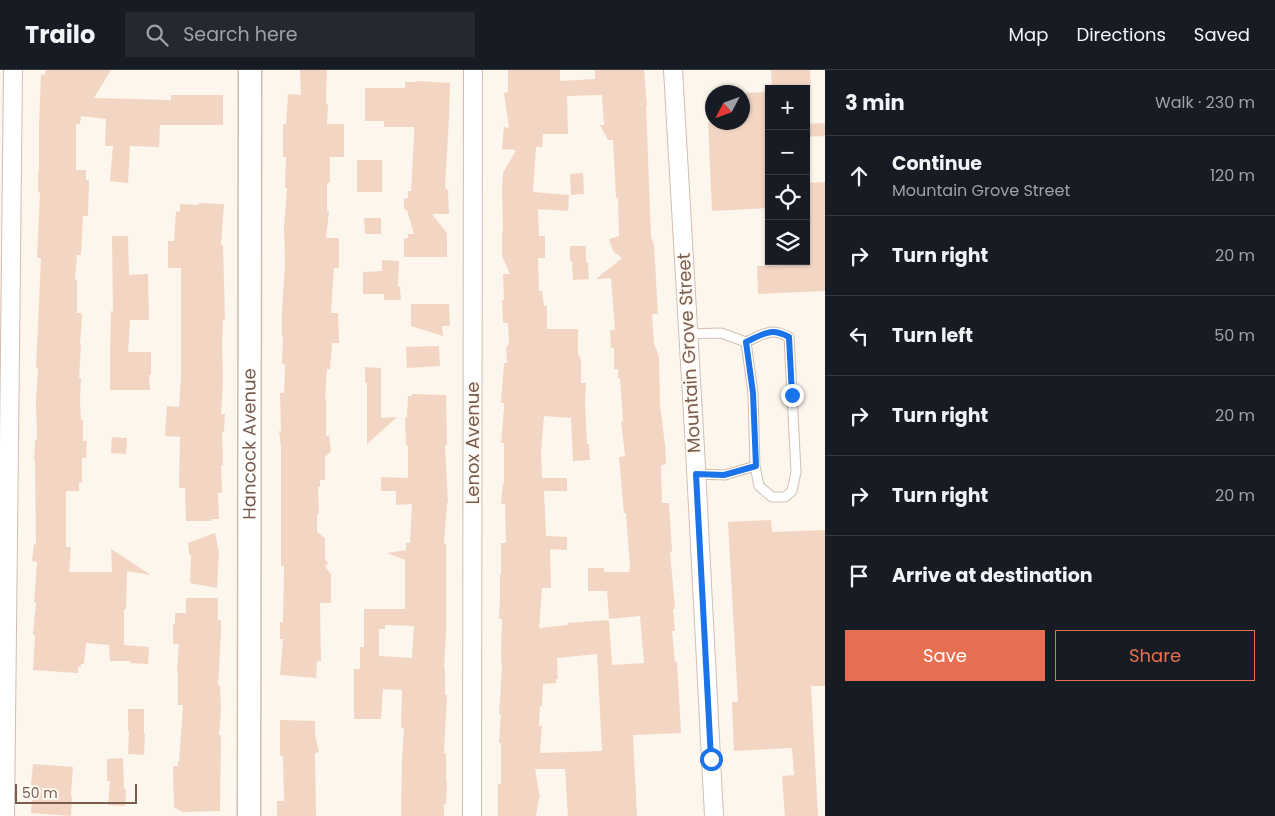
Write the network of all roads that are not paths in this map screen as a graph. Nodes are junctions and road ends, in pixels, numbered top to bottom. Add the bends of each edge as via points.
1 (13, 70) edge
2 (250, 70) edge
3 (473, 70) edge
4 (672, 70) edge
5 (688, 334) junction
6 (746, 342) junction
7 (756, 466) junction
8 (696, 474) junction
9 (5, 816) edge
10 (250, 816) edge
11 (472, 816) edge
12 (714, 816) edge

1 - 9 street
2 - 10 street, Hancock Avenue
3 - 11 street, Lenox Avenue
4 - 5 street, Mountain Grove Street
5 - 6 lane via 721,333
5 - 8 street, Mountain Grove Street
6 - 7 lane via 753,393
6 - 7 lane via 769,332 789,337 796,472 792,490 785,497 772,497 759,486
7 - 8 lane via 724,475
8 - 12 street, Mountain Grove Street

